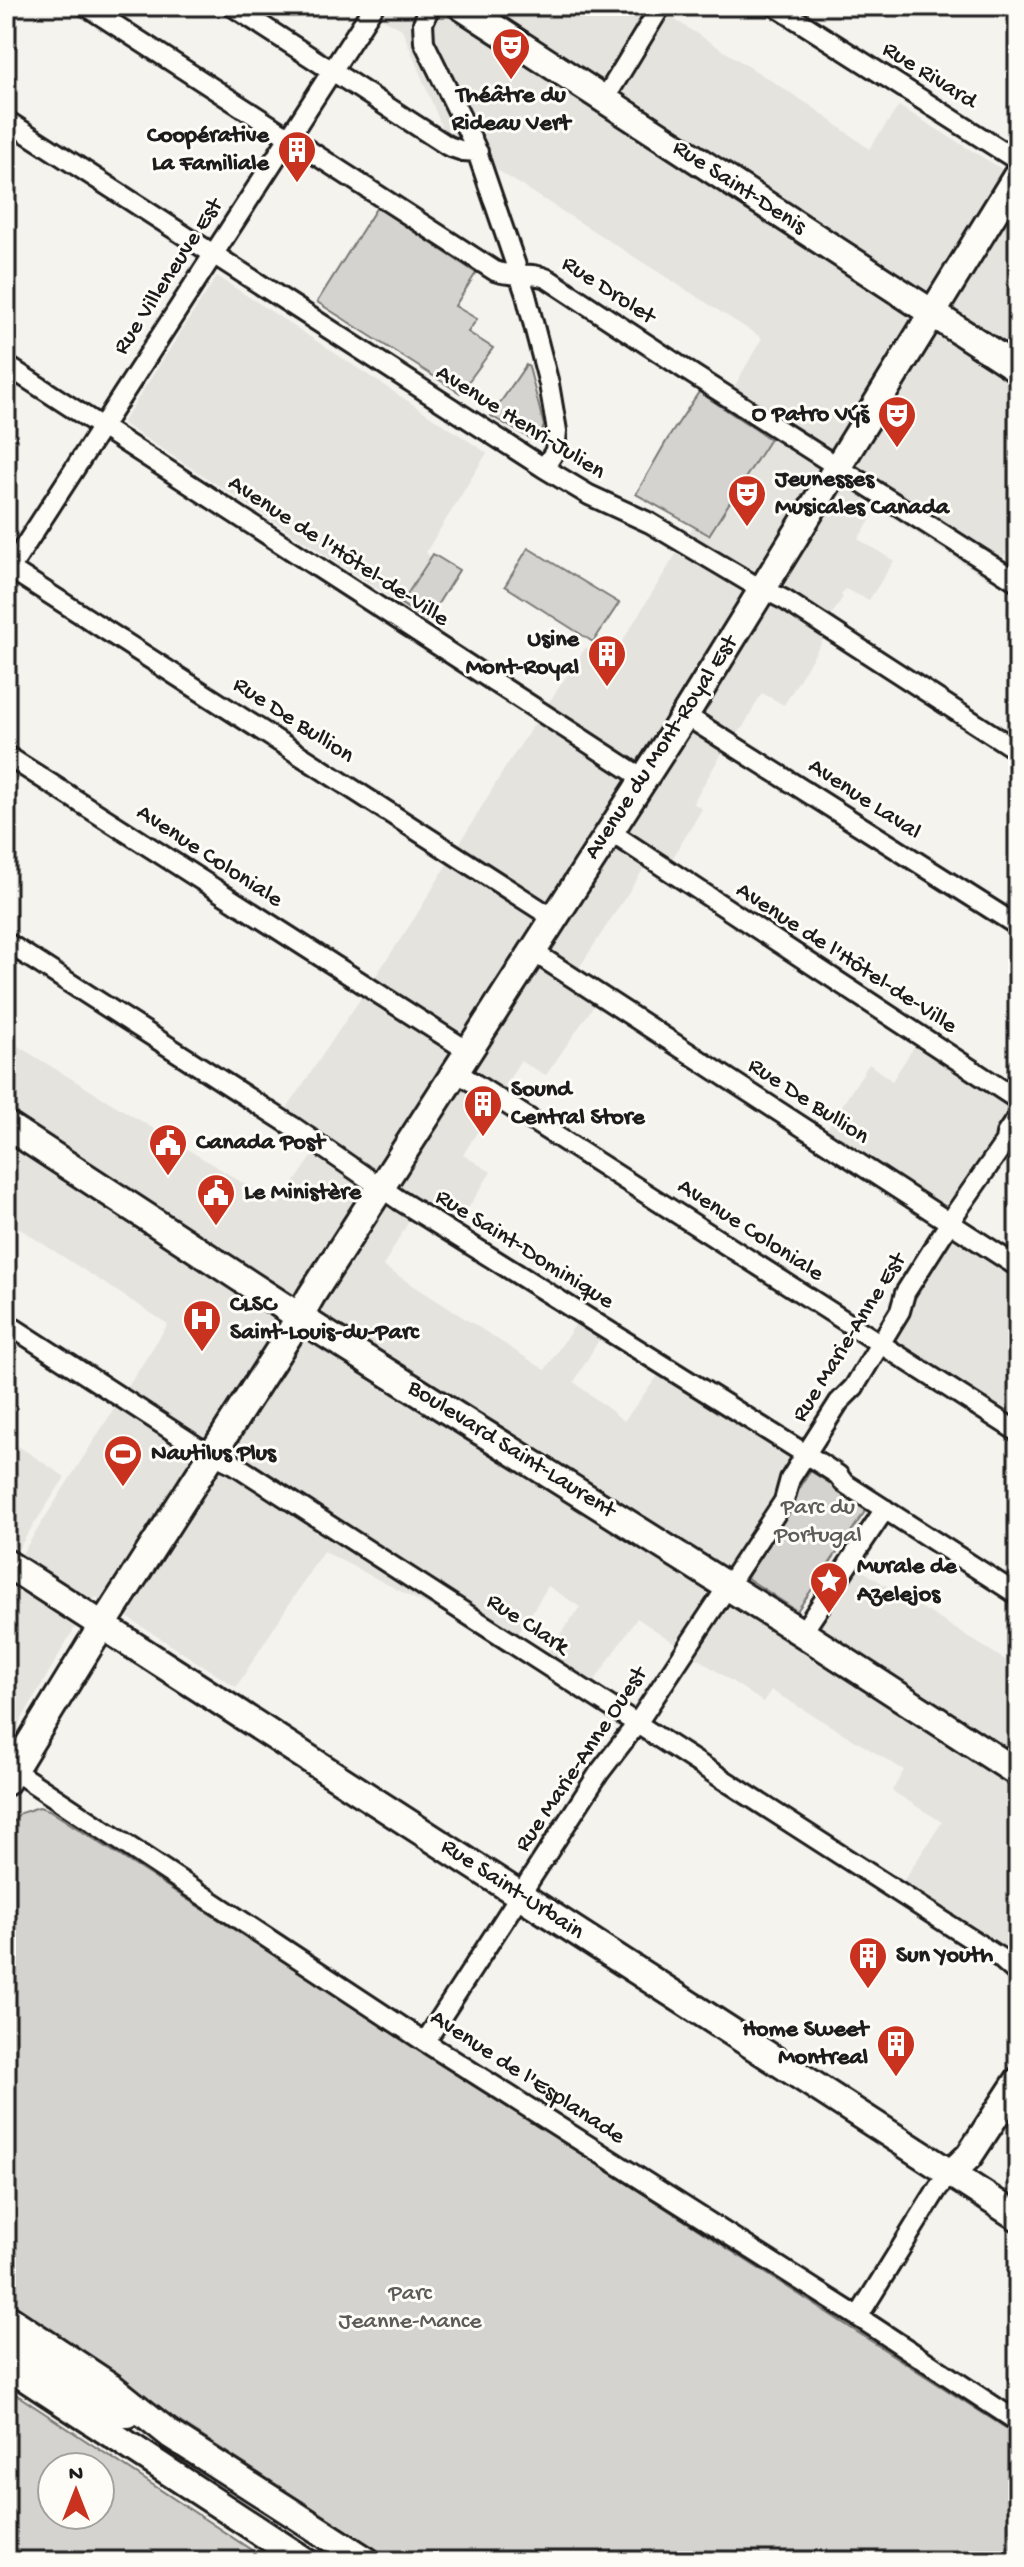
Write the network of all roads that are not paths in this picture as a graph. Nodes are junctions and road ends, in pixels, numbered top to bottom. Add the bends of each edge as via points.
1 (86, 6) edge
2 (232, 6) edge
3 (374, 6) edge
4 (430, 6) edge
5 (461, 6) edge
6 (661, 6) edge
7 (775, 6) edge
8 (332, 71) junction
9 (604, 100) junction
10 (6, 120) edge
11 (289, 138) junction
12 (478, 152) junction
13 (1018, 161) edge
14 (1018, 174) edge
15 (213, 254) junction
16 (521, 275) junction
17 (932, 313) junction
18 (7, 368) edge
19 (1018, 369) edge
20 (101, 427) junction
21 (838, 467) junction
22 (544, 468) junction
23 (7, 570) edge
24 (1018, 582) edge
25 (763, 589) junction
26 (685, 715) junction
27 (1018, 751) edge
28 (6, 755) edge
29 (644, 779) junction
30 (609, 831) junction
31 (553, 918) junction
32 (1018, 926) edge
33 (6, 942) edge
34 (532, 951) junction
35 (462, 1061) junction
36 (1018, 1100) edge
37 (1018, 1116) edge
38 (6, 1125) edge
39 (381, 1188) junction
40 (950, 1222) junction
41 (1018, 1267) edge
42 (299, 1317) junction
43 (6, 1323) edge
44 (880, 1343) junction
45 (1018, 1432) edge
46 (213, 1454) junction
47 (807, 1455) junction
48 (885, 1509) junction
49 (6, 1563) edge
50 (727, 1586) junction
51 (1018, 1595) edge
52 (103, 1625) junction
53 (802, 1633) junction
54 (636, 1725) junction
55 (1018, 1773) edge
56 (9, 1776) edge
57 (521, 1896) junction
58 (1018, 1974) edge
59 (425, 2042) junction
60 (1018, 2081) edge
61 (951, 2173) junction
62 (1018, 2217) edge
63 (6, 2317) edge
64 (858, 2317) junction
65 (6, 2339) edge
66 (6, 2365) edge
67 (1018, 2422) edge
68 (171, 2435) junction
69 (305, 2561) edge
70 (367, 2561) edge

1 - 11 street, Rue Drolet
2 - 8 street
3 - 8 street, Rue Villeneuve Est
4 - 12 street via 423,23 424,42
5 - 9 main road, Rue Saint-Denis
6 - 9 street
7 - 13 street, Rue Rivard
8 - 11 street, Rue Villeneuve Est
8 - 12 street via 448,146
9 - 17 main road, Rue Saint-Denis
10 - 15 street, Avenue Henri-Julien
11 - 15 street, Rue Villeneuve Est
11 - 16 street, Rue Drolet via 495,271
12 - 16 street
14 - 17 main road, Avenue du Mont-Royal Est
15 - 20 street, Rue Villeneuve Est
15 - 22 street, Avenue Henri-Julien
16 - 21 street, Rue Drolet via 548,279
16 - 22 street via 557,431 555,451
17 - 19 main road, Rue Saint-Denis
17 - 21 main road, Avenue du Mont-Royal Est
18 - 20 street, Avenue de l'Hôtel-de-Ville
20 - 23 street, Rue Villeneuve Est
20 - 29 street, Avenue de l'Hôtel-de-Ville
21 - 24 street, Rue Drolet
21 - 25 main road, Avenue du Mont-Royal Est
22 - 25 street, Avenue Henri-Julien
23 - 31 street, Rue De Bullion
25 - 26 main road, Avenue du Mont-Royal Est
25 - 27 street, Avenue Henri-Julien
26 - 29 main road, Avenue du Mont-Royal Est
26 - 32 street, Avenue Laval
28 - 35 street, Avenue Coloniale
29 - 30 main road, Avenue du Mont-Royal Est
30 - 31 main road, Avenue du Mont-Royal Est
30 - 36 street, Avenue de l'Hôtel-de-Ville
31 - 34 main road, Avenue du Mont-Royal Est
33 - 39 street, Rue Saint-Dominique
34 - 35 main road, Avenue du Mont-Royal Est
34 - 40 street, Rue De Bullion
35 - 39 main road, Avenue du Mont-Royal Est
35 - 44 street, Avenue Coloniale
37 - 40 street, Rue Marie-Anne Est
38 - 42 main road, Boulevard Saint-Laurent
39 - 42 main road, Avenue du Mont-Royal Est
39 - 47 street, Rue Saint-Dominique
40 - 41 street, Rue De Bullion
40 - 44 street, Rue Marie-Anne Est
42 - 46 main road, Avenue du Mont-Royal Est
42 - 50 main road, Boulevard Saint-Laurent
43 - 46 street, Rue Clark
44 - 45 street, Avenue Coloniale
44 - 47 street, Rue Marie-Anne Est
46 - 52 main road, Avenue du Mont-Royal Est
46 - 54 street, Rue Clark
47 - 48 street, Rue Saint-Dominique
47 - 50 street, Rue Marie-Anne Est via 790,1479 784,1501
48 - 51 street, Rue Saint-Dominique
48 - 53 street
49 - 52 main road, Rue Saint-Urbain
50 - 53 main road, Boulevard Saint-Laurent
50 - 54 street, Rue Marie-Anne Ouest
52 - 56 main road, Avenue du Mont-Royal Est
52 - 57 main road, Rue Saint-Urbain
53 - 55 main road, Boulevard Saint-Laurent
54 - 57 street, Rue Marie-Anne Ouest
54 - 58 street, Rue Clark via 989,1950
56 - 59 street, Avenue de l'Esplanade
57 - 59 street, Rue Marie-Anne Ouest
57 - 61 main road, Rue Saint-Urbain
59 - 64 street, Avenue de l'Esplanade
60 - 61 main road via 969,2156
61 - 62 main road, Rue Saint-Urbain
61 - 64 street
63 - 68 main road via 110,2386
64 - 67 street, Avenue de l'Esplanade
65 - 68 main road via 98,2400
66 - 69 main road
68 - 70 main road

